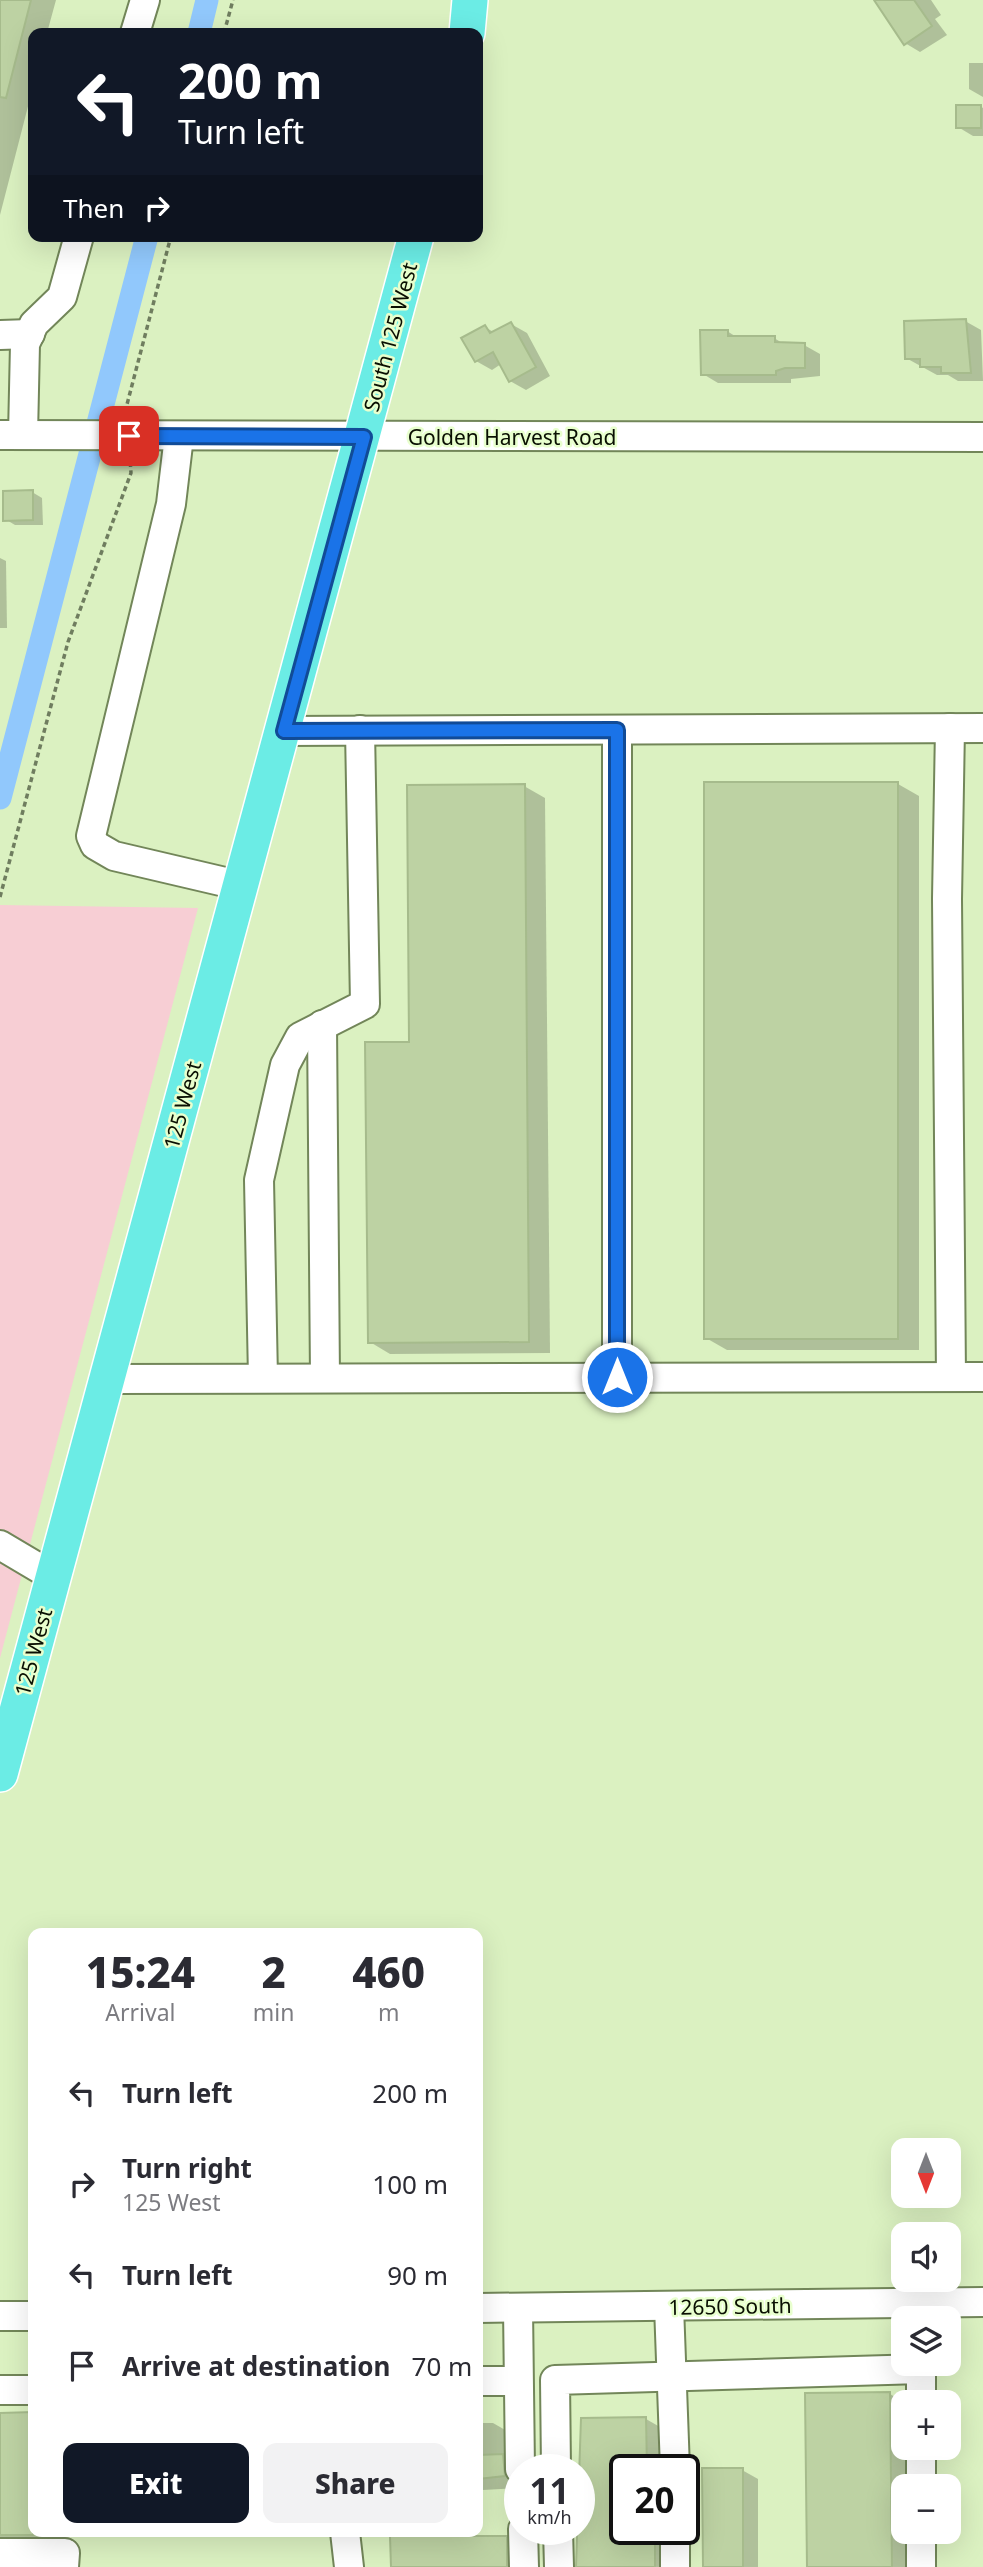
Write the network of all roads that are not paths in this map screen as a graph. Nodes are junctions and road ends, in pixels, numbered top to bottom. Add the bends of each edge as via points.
1 (145, 0) edge
2 (470, 0) edge
3 (137, 28) edge
4 (467, 28) edge
5 (77, 242) edge
6 (414, 242) edge
7 (30, 334) junction
8 (0, 335) edge
9 (11, 435) edge
10 (179, 436) junction
11 (364, 437) junction
12 (983, 437) edge
13 (950, 728) junction
14 (983, 728) edge
15 (360, 730) junction
16 (617, 730) junction
17 (284, 731) junction
18 (242, 886) junction
19 (322, 1025) junction
20 (617, 1377) junction
21 (951, 1377) junction
22 (983, 1377) edge
23 (263, 1378) junction
24 (325, 1378) junction
25 (108, 1379) junction
26 (0, 1545) edge
27 (54, 1577) junction
28 (0, 1774) edge
29 (983, 2302) edge
30 (669, 2306) junction
31 (483, 2308) edge
32 (518, 2308) junction
33 (0, 2316) edge
34 (28, 2316) edge
35 (671, 2375) junction
36 (483, 2381) edge
37 (518, 2381) junction
38 (0, 2390) edge
39 (28, 2390) edge
40 (921, 2390) edge
41 (520, 2454) edge
42 (556, 2454) edge
43 (674, 2454) edge
44 (346, 2537) edge
45 (921, 2544) edge
46 (523, 2545) edge
47 (558, 2545) edge
48 (675, 2545) edge
49 (58, 2551) edge
50 (0, 2553) edge
51 (349, 2567) edge
52 (524, 2567) edge
53 (559, 2567) edge
54 (675, 2567) edge
55 (921, 2567) edge

1 - 3 street
2 - 4 main road
5 - 7 street via 62,297 34,324
6 - 11 main road, South 125 West
7 - 8 street
7 - 9 street
9 - 10 street, Golden Harvest Road
10 - 11 street, Golden Harvest Road
10 - 18 street via 171,504 91,836 95,845 114,856
11 - 12 street, Golden Harvest Road
11 - 17 main road, 125 West
13 - 14 street
13 - 16 street
13 - 21 street
15 - 16 street
15 - 17 street
15 - 19 street via 365,1004
16 - 20 street
17 - 18 main road, 125 West
18 - 25 main road, 125 West
19 - 23 street via 300,1037 285,1065 259,1180
19 - 24 street
20 - 21 street
20 - 24 street
21 - 22 street
23 - 24 street
23 - 25 street
25 - 27 main road, 125 West
26 - 27 street
27 - 28 main road, 125 West
29 - 30 street, 12650 South
30 - 32 street, 12650 South
30 - 35 street
31 - 32 street, 12650 South
32 - 37 street
33 - 34 street
35 - 40 street via 921,2369
35 - 42 street via 555,2379
35 - 43 street
36 - 37 street
37 - 41 street
38 - 39 street
44 - 51 street
45 - 55 street
46 - 52 street
47 - 53 street
48 - 54 street
49 - 50 street

